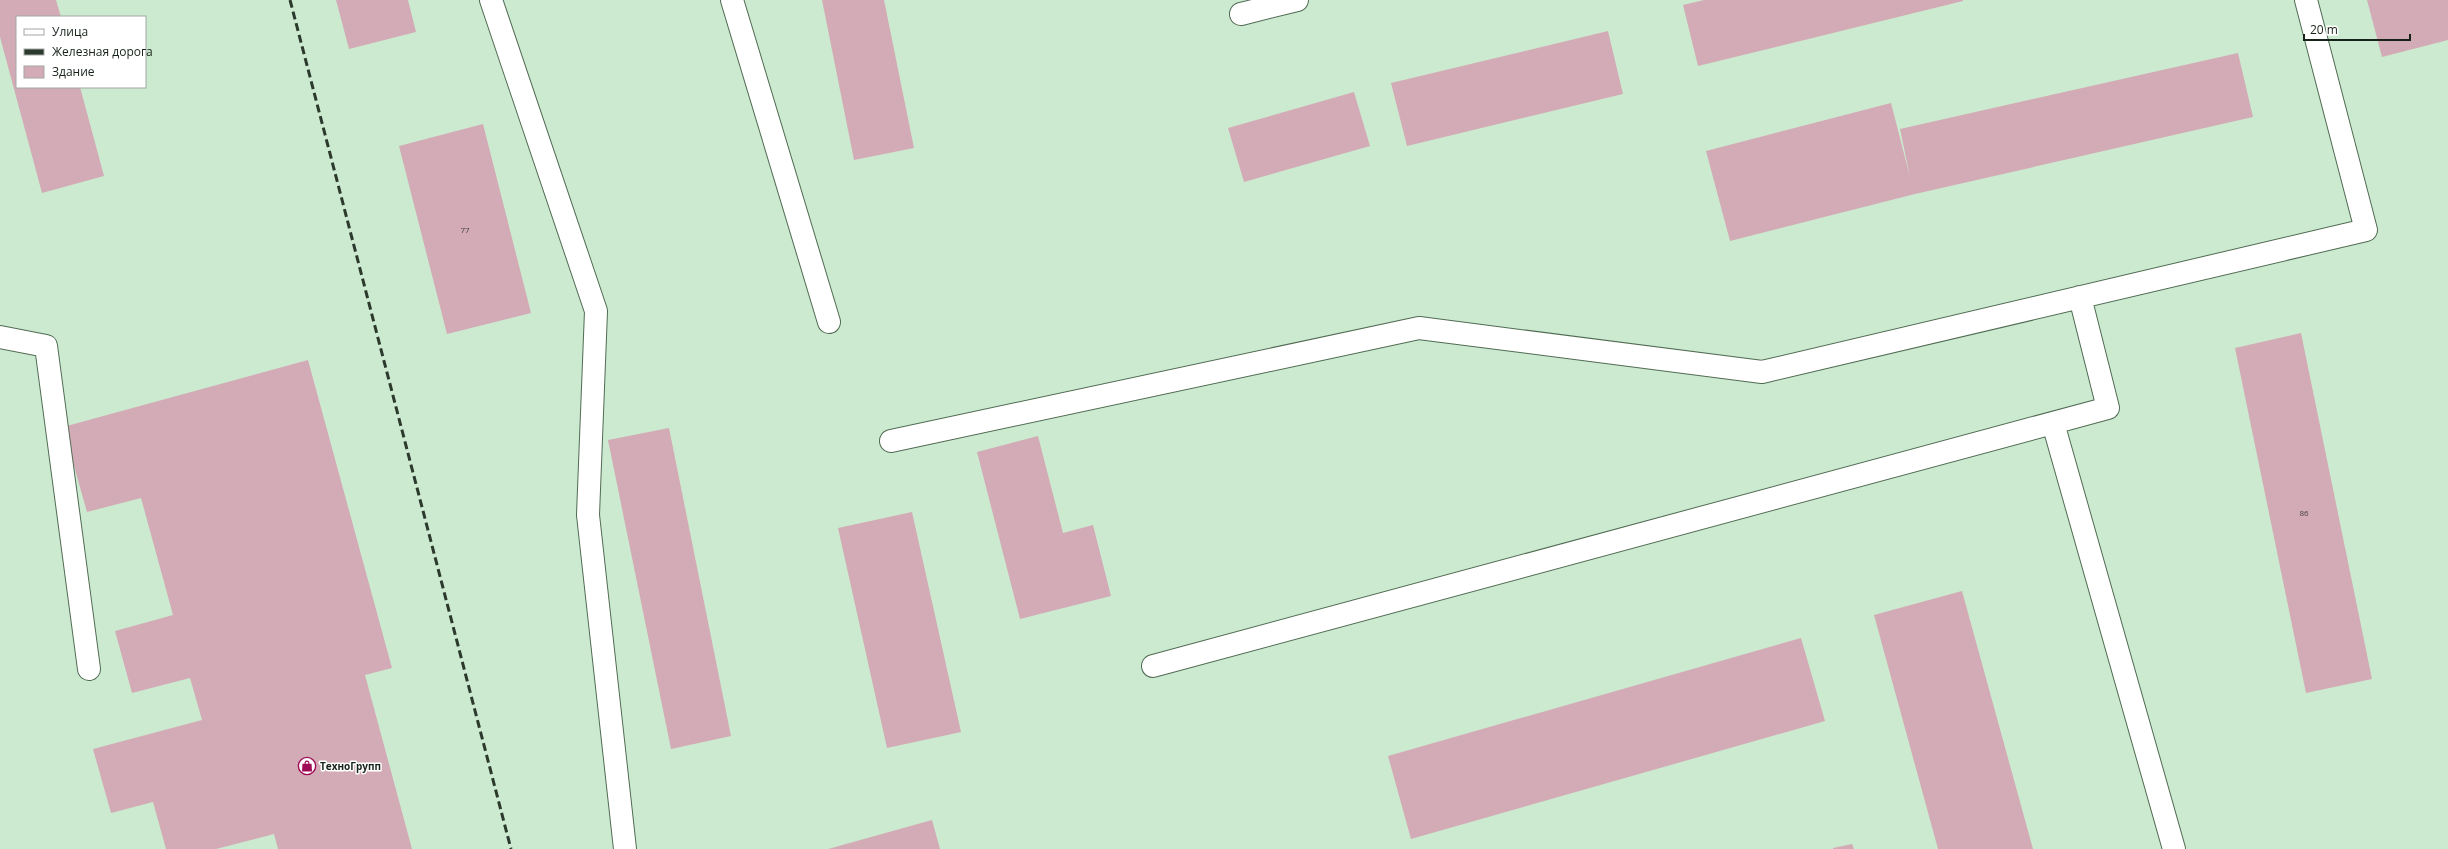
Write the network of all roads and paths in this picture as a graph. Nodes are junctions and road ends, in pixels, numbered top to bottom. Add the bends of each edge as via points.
1 (491, 0) edge
2 (732, 0) edge
3 (1297, 0) edge
4 (2306, 0) edge
5 (1241, 14) dead end
6 (2080, 297) junction
7 (830, 322) dead end
8 (0, 337) edge
9 (2053, 422) junction
10 (891, 441) dead end
11 (1153, 666) dead end
12 (90, 669) dead end
13 (625, 849) edge
14 (2174, 849) edge

1 - 13 street via 596,311 588,515
2 - 7 street
3 - 5 street
4 - 6 street via 2366,230
6 - 9 street via 2108,408
6 - 10 street via 1762,372 1419,328
8 - 12 street via 46,346
9 - 11 street
9 - 14 street

